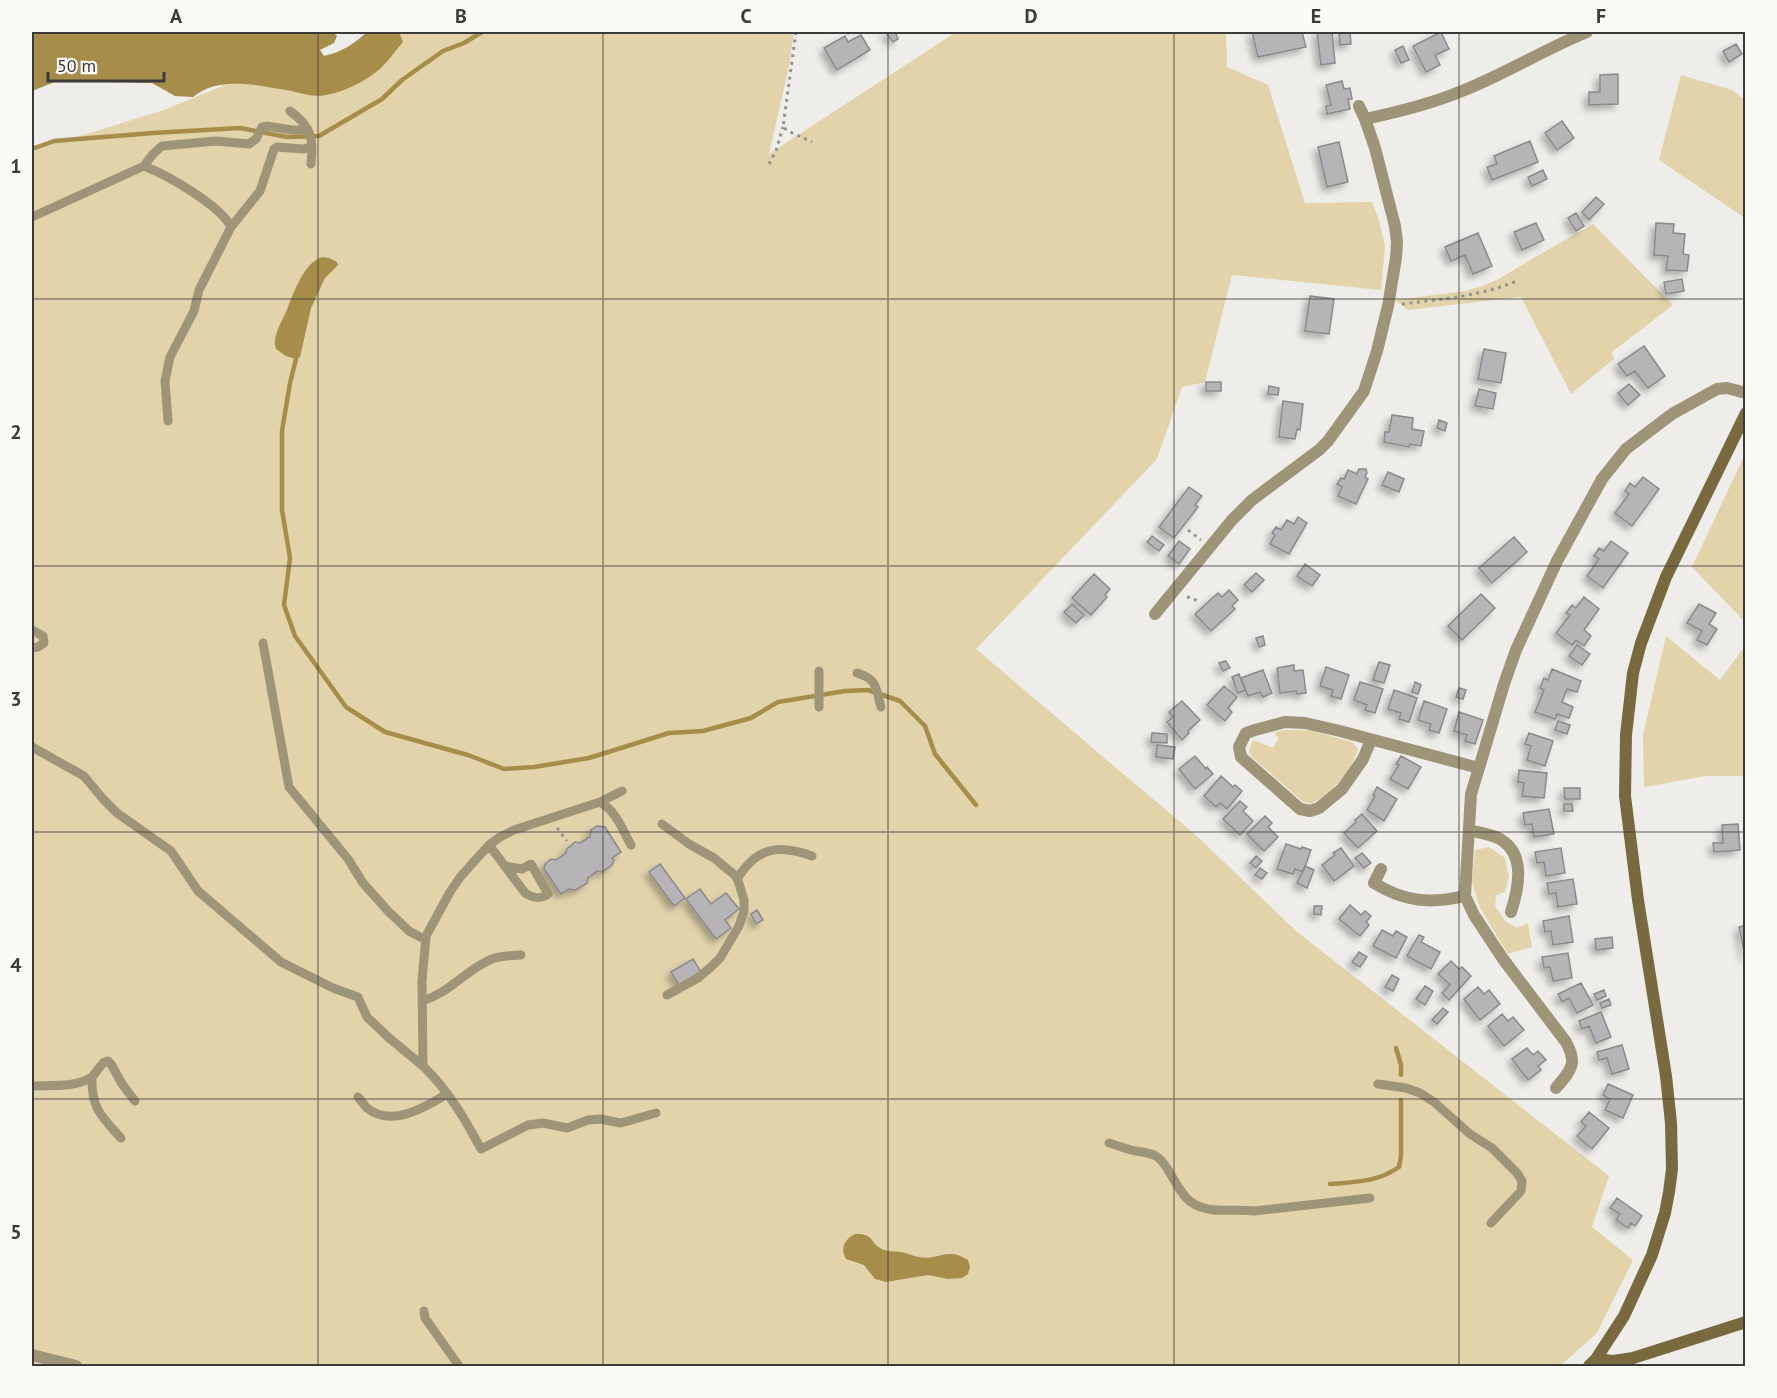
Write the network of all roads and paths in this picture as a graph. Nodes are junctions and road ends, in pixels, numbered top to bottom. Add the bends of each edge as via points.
1 (796, 32) edge
2 (847, 32) edge
3 (1587, 32) edge
4 (851, 36) dead end
5 (1359, 106) dead end
6 (290, 111) dead end
7 (1365, 119) junction
8 (783, 127) junction
9 (310, 137) junction
10 (812, 142) dead end
11 (310, 164) dead end
12 (770, 164) dead end
13 (144, 166) junction
14 (32, 217) edge
15 (231, 227) junction
16 (1519, 280) dead end
17 (1388, 306) junction
18 (1746, 393) edge
19 (1746, 413) edge
20 (168, 421) dead end
21 (1155, 614) dead end
22 (32, 630) edge
23 (263, 643) dead end
24 (32, 648) edge
25 (819, 671) dead end
26 (857, 673) dead end
27 (880, 703) dead end
28 (819, 705) dead end
29 (1371, 740) junction
30 (32, 747) edge
31 (1479, 768) junction
32 (622, 791) dead end
33 (600, 802) junction
34 (662, 824) dead end
35 (1469, 830) junction
36 (631, 844) dead end
37 (489, 845) junction
38 (812, 856) dead end
39 (505, 866) junction
40 (1381, 869) dead end
41 (737, 879) junction
42 (1465, 896) junction
43 (1511, 912) dead end
44 (426, 940) junction
45 (521, 955) dead end
46 (667, 994) dead end
47 (422, 1001) junction
48 (423, 1066) junction
49 (92, 1077) junction
50 (1378, 1084) dead end
51 (32, 1086) edge
52 (1556, 1088) dead end
53 (447, 1094) junction
54 (358, 1097) dead end
55 (135, 1101) dead end
56 (656, 1113) dead end
57 (121, 1138) dead end
58 (1109, 1143) dead end
59 (1370, 1198) dead end
60 (1491, 1223) dead end
61 (424, 1311) dead end
62 (1746, 1322) edge
63 (32, 1355) edge
64 (1592, 1363) edge
65 (76, 1366) edge
66 (459, 1366) edge

1 - 8 path
2 - 4 path
3 - 7 street via 1463,91
5 - 7 street
6 - 9 lane via 300,119
7 - 17 street via 1397,242
8 - 10 path
8 - 12 path
9 - 11 lane
9 - 13 lane via 266,126 249,144 216,141 162,146
9 - 15 lane via 303,149 274,149 260,191
13 - 14 lane
13 - 15 lane via 206,201
15 - 20 lane via 170,357 165,381
16 - 17 path via 1470,296
17 - 21 street via 1364,391 1328,441 1232,520
18 - 31 street via 1717,389 1688,404 1626,448 1608,471 1557,561 1516,650
19 - 64 main road via 1666,577 1633,673 1625,745 1626,815 1666,1076 1672,1169 1652,1255 1624,1316
22 - 24 lane via 43,636 44,643
23 - 44 lane via 289,787 363,883 409,931
25 - 28 lane
26 - 27 lane via 877,685
29 - 29 street via 1342,789 1310,811 1300,809 1254,769 1241,757 1239,747 1246,733 1285,722 1326,727
29 - 31 street
30 - 48 lane via 84,776 117,813 171,851 198,891 281,962 358,997 367,1017
31 - 35 street via 1471,794
32 - 33 lane
33 - 36 lane via 618,819
33 - 37 lane via 514,830
34 - 41 lane via 714,858
35 - 42 street
35 - 43 street via 1497,837 1513,850 1519,875
37 - 39 lane
37 - 44 lane via 450,892
38 - 41 lane via 794,850 771,850 756,856
39 - 39 lane via 525,893 533,898 548,894 531,864 522,868
40 - 42 street via 1374,883 1389,892 1429,902
41 - 46 lane via 744,911 720,958 688,984
42 - 52 street via 1503,959 1572,1054 1572,1066
44 - 47 lane
45 - 47 lane via 493,958 464,974 435,998
47 - 48 lane
48 - 53 lane
49 - 51 lane via 68,1085
49 - 55 lane via 108,1061
49 - 57 lane via 95,1105
50 - 60 lane via 1420,1093 1492,1148 1517,1173 1522,1181 1521,1191
53 - 54 lane via 407,1114 391,1116 378,1114
53 - 56 lane via 481,1149 528,1125 543,1123 567,1128 600,1119 621,1123
58 - 59 lane via 1155,1155 1191,1202 1215,1211 1254,1211
61 - 66 lane
62 - 64 main road via 1633,1358
63 - 65 street

